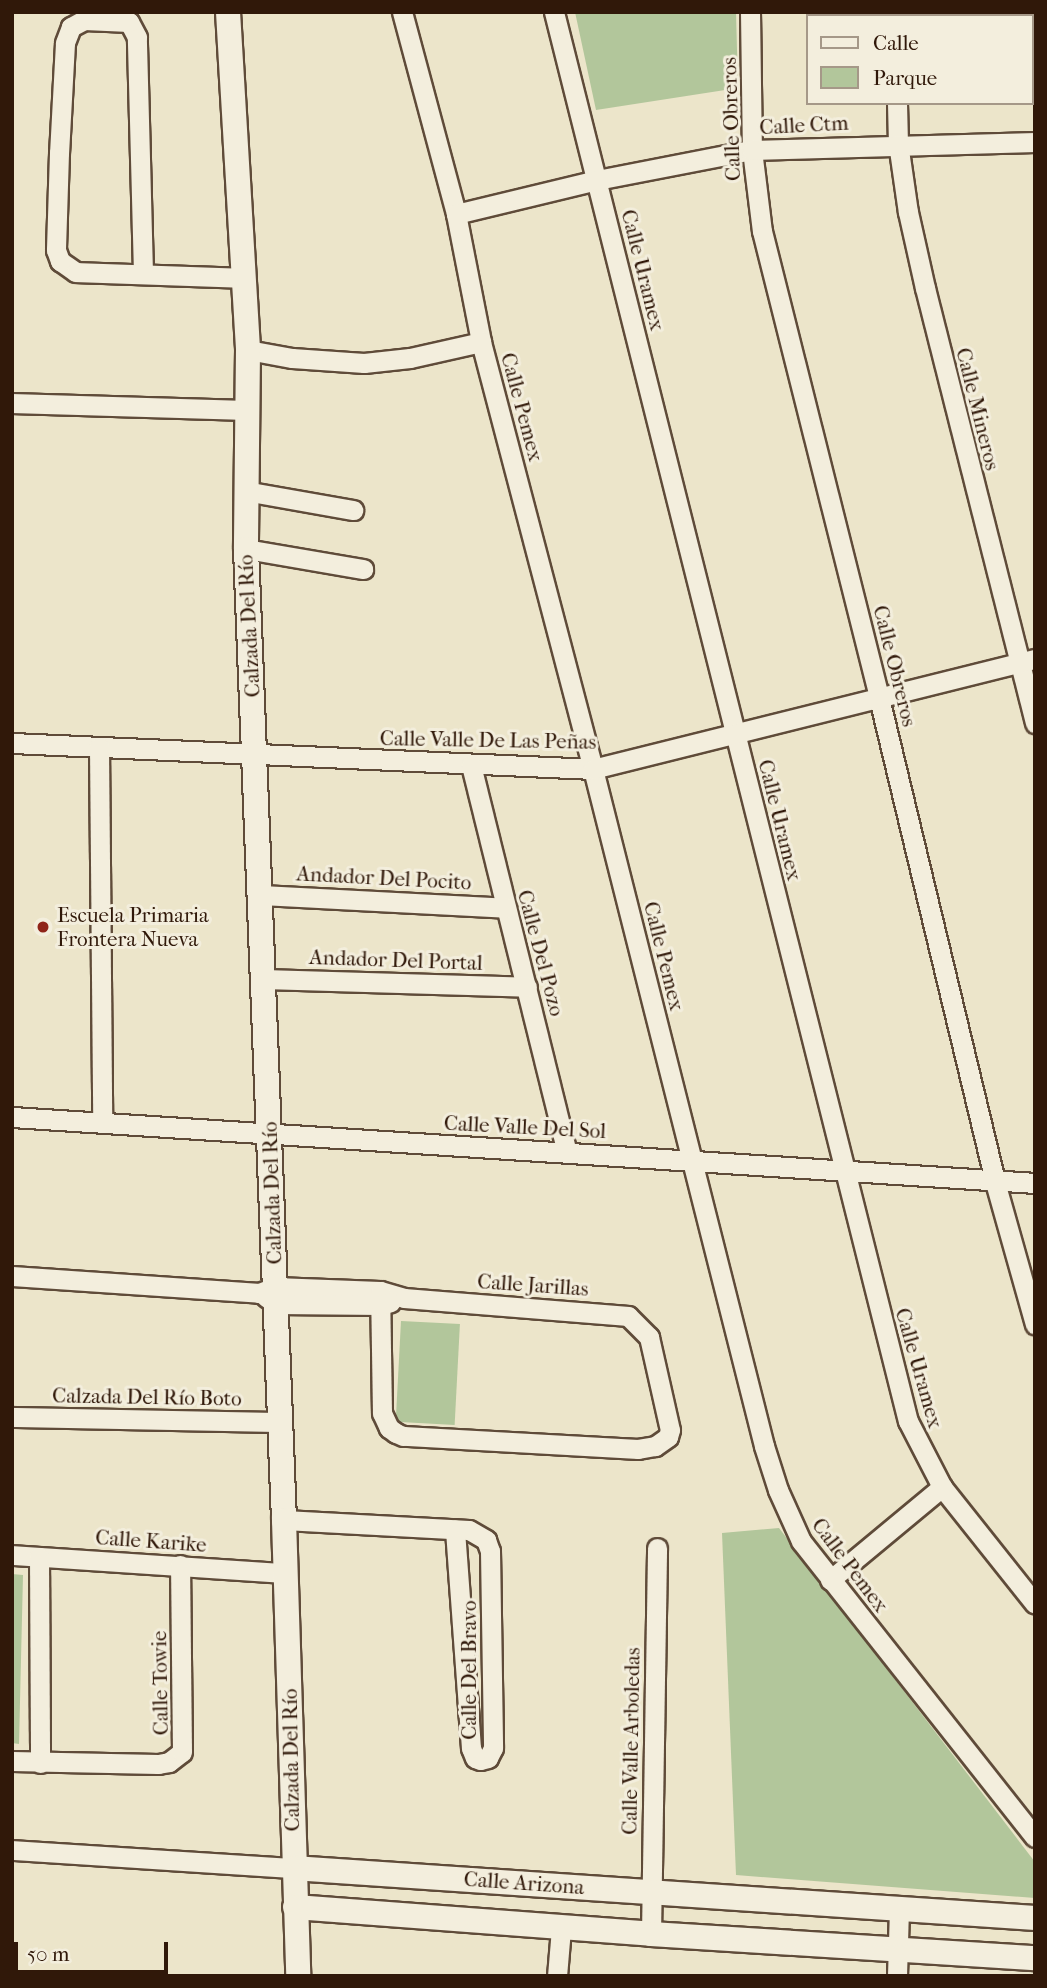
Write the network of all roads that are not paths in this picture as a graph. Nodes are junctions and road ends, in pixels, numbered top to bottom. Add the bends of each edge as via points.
1 (228, 12) edge
2 (402, 12) edge
3 (554, 12) edge
4 (750, 12) edge
5 (897, 105) edge
6 (1035, 142) edge
7 (898, 143) junction
8 (752, 150) junction
9 (597, 180) junction
10 (456, 214) junction
11 (143, 273) junction
12 (245, 278) junction
13 (481, 342) junction
14 (247, 350) junction
15 (12, 403) edge
16 (246, 410) junction
17 (245, 491) junction
18 (353, 510) dead end
19 (246, 549) junction
20 (363, 569) dead end
21 (1027, 661) edge
22 (880, 698) junction
23 (1035, 723) edge
24 (735, 734) junction
25 (12, 743) edge
26 (99, 747) junction
27 (255, 754) junction
28 (471, 765) junction
29 (593, 769) junction
30 (261, 895) junction
31 (506, 908) junction
32 (264, 979) junction
33 (527, 987) junction
34 (12, 1117) edge
35 (102, 1123) junction
36 (270, 1134) junction
37 (567, 1152) junction
38 (692, 1160) junction
39 (843, 1168) junction
40 (995, 1182) junction
41 (1035, 1183) edge
42 (12, 1276) edge
43 (270, 1295) junction
44 (380, 1298) junction
45 (1035, 1324) edge
46 (12, 1417) edge
47 (280, 1422) junction
48 (942, 1487) junction
49 (284, 1520) junction
50 (455, 1530) junction
51 (657, 1548) dead end
52 (12, 1555) edge
53 (40, 1557) junction
54 (180, 1565) junction
55 (286, 1573) junction
56 (830, 1580) junction
57 (1035, 1604) edge
58 (12, 1761) edge
59 (40, 1763) junction
60 (1035, 1837) edge
61 (12, 1850) edge
62 (293, 1868) junction
63 (653, 1891) junction
64 (295, 1907) junction
65 (899, 1908) junction
66 (1035, 1918) edge
67 (561, 1928) junction
68 (651, 1934) junction
69 (898, 1950) junction
70 (1035, 1958) edge
71 (298, 1976) edge
72 (557, 1976) edge
73 (897, 1976) edge

1 - 12 street, Calzada Del Río
2 - 10 street, Calle Pemex
3 - 9 street, Calle Uramex
4 - 8 street, Calle Obreros
5 - 7 street, Calle Mineros
6 - 7 street, Calle Ctm
7 - 8 street, Calle Ctm
7 - 21 street, Calle Mineros via 925,288
8 - 9 street, Calle Ctm
8 - 22 street, Calle Obreros via 762,231
9 - 10 street, Calle Ctm
9 - 24 street, Calle Uramex
10 - 13 street, Calle Pemex
11 - 11 street via 76,272 60,261 56,250 65,43 72,27 84,20 129,22 138,37
11 - 12 street
12 - 14 street, Calzada Del Río
13 - 14 street via 364,363
13 - 29 street, Calle Pemex
14 - 16 street, Calzada Del Río
15 - 16 street
16 - 17 street, Calzada Del Río
17 - 18 street
17 - 19 street, Calzada Del Río
19 - 20 street
19 - 27 street, Calzada Del Río
21 - 22 street, Calle Valle De Las Peñas
21 - 23 street, Calle Mineros
22 - 24 street, Calle Valle De Las Peñas
22 - 40 street, Calle Obreros
24 - 29 street, Calle Valle De Las Peñas
24 - 39 street, Calle Uramex
25 - 26 street, Calle Valle De Las Peñas
26 - 27 street, Calle Valle De Las Peñas
26 - 35 street
27 - 28 street, Calle Valle De Las Peñas
27 - 30 street, Calzada Del Río
28 - 29 street, Calle Valle De Las Peñas
28 - 31 street, Calle Del Pozo
29 - 38 street, Calle Pemex
30 - 31 street, Andador Del Pocito
30 - 32 street, Calzada Del Río
31 - 33 street, Calle Del Pozo
32 - 33 street, Andador Del Portal
32 - 36 street, Calzada Del Río
33 - 37 street, Calle Del Pozo
34 - 35 street, Calle Valle Del Sol
35 - 36 street, Calle Valle Del Sol
36 - 37 street, Calle Valle Del Sol
36 - 43 street, Calzada Del Río
37 - 38 street, Calle Valle Del Sol
38 - 39 street, Calle Valle Del Sol
38 - 56 street, Calle Pemex via 764,1446 789,1521
39 - 40 street, Calle Valle Del Sol
39 - 48 street, Calle Uramex via 908,1421
40 - 41 street, Calle Valle Del Sol
40 - 45 street, Calle Obreros
42 - 43 street, Calle Jarillas
43 - 44 street, Calle Jarillas
43 - 47 street, Calzada Del Río
44 - 44 street, Calle Jarillas via 619,1314 638,1321 649,1337 670,1430 662,1443 638,1450 404,1436 390,1428 382,1413
46 - 47 street, Calzada Del Río Boto
47 - 49 street, Calzada Del Río
48 - 56 street
48 - 57 street, Calle Uramex
49 - 50 street, Calle Del Bravo
49 - 55 street, Calzada Del Río
50 - 50 street, Calle Del Bravo via 471,1748 481,1760 488,1758 493,1748 490,1550 475,1531
51 - 63 street, Calle Valle Arboledas
52 - 53 street, Calle Karike
53 - 54 street, Calle Karike
53 - 59 street
54 - 55 street, Calle Karike
54 - 59 street, Calle Towie via 182,1752 158,1764
55 - 62 street, Calzada Del Río
56 - 60 street, Calle Pemex
58 - 59 street, Calle Towie
61 - 62 street, Calle Arizona
62 - 63 street, Calle Arizona
62 - 64 street, Calzada Del Río
63 - 65 street, Calle Arizona via 761,1902
63 - 68 street, Calle Valle Arboledas
64 - 67 street, Calle Arizona
64 - 71 street, Calzada Del Río
65 - 66 street, Calle Arizona
65 - 69 street
67 - 68 street, Calle Arizona
67 - 72 street
68 - 69 street, Calle Arizona
69 - 70 street, Calle Arizona
69 - 73 street

